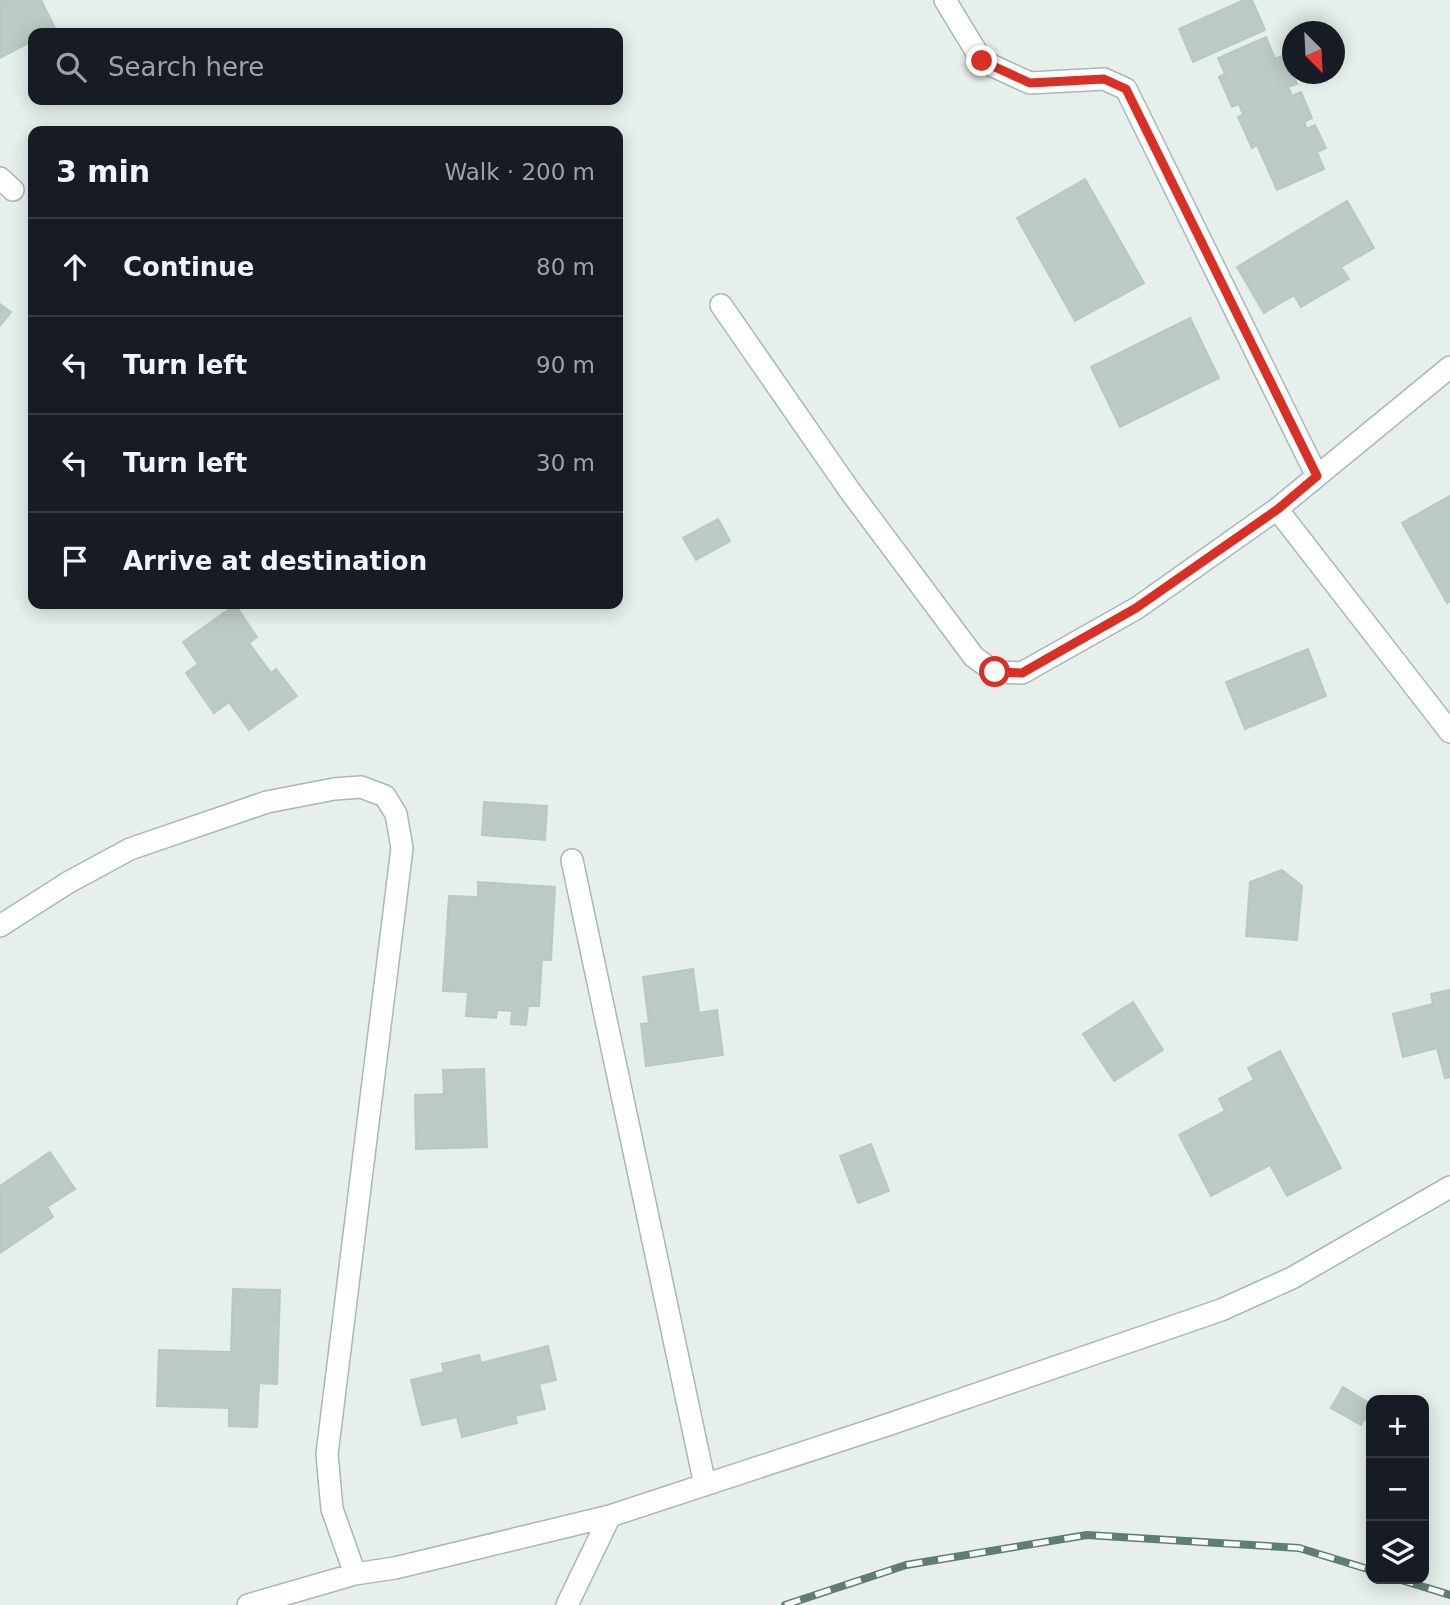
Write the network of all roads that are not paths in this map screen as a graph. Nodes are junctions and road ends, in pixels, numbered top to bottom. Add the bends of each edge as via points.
1 (945, 0) edge
2 (721, 305) dead end
3 (1450, 367) edge
4 (1317, 476) junction
5 (1278, 509) junction
6 (1450, 732) edge
7 (572, 860) dead end
8 (0, 926) edge
9 (1450, 1188) edge
10 (705, 1485) junction
11 (610, 1516) junction
12 (355, 1574) junction
13 (248, 1605) edge
14 (567, 1605) edge

1 - 4 street via 982,61 1030,83 1104,79 1126,89
2 - 5 street via 849,491 974,657 995,672 1022,673 1136,608
3 - 4 street
4 - 5 street
5 - 6 street
7 - 10 street
8 - 12 street via 130,849 268,802 361,787 385,796 397,814 402,848 327,1454 332,1509
9 - 10 street via 1292,1278 1222,1310
10 - 11 street
11 - 12 street
11 - 14 street
12 - 13 street

